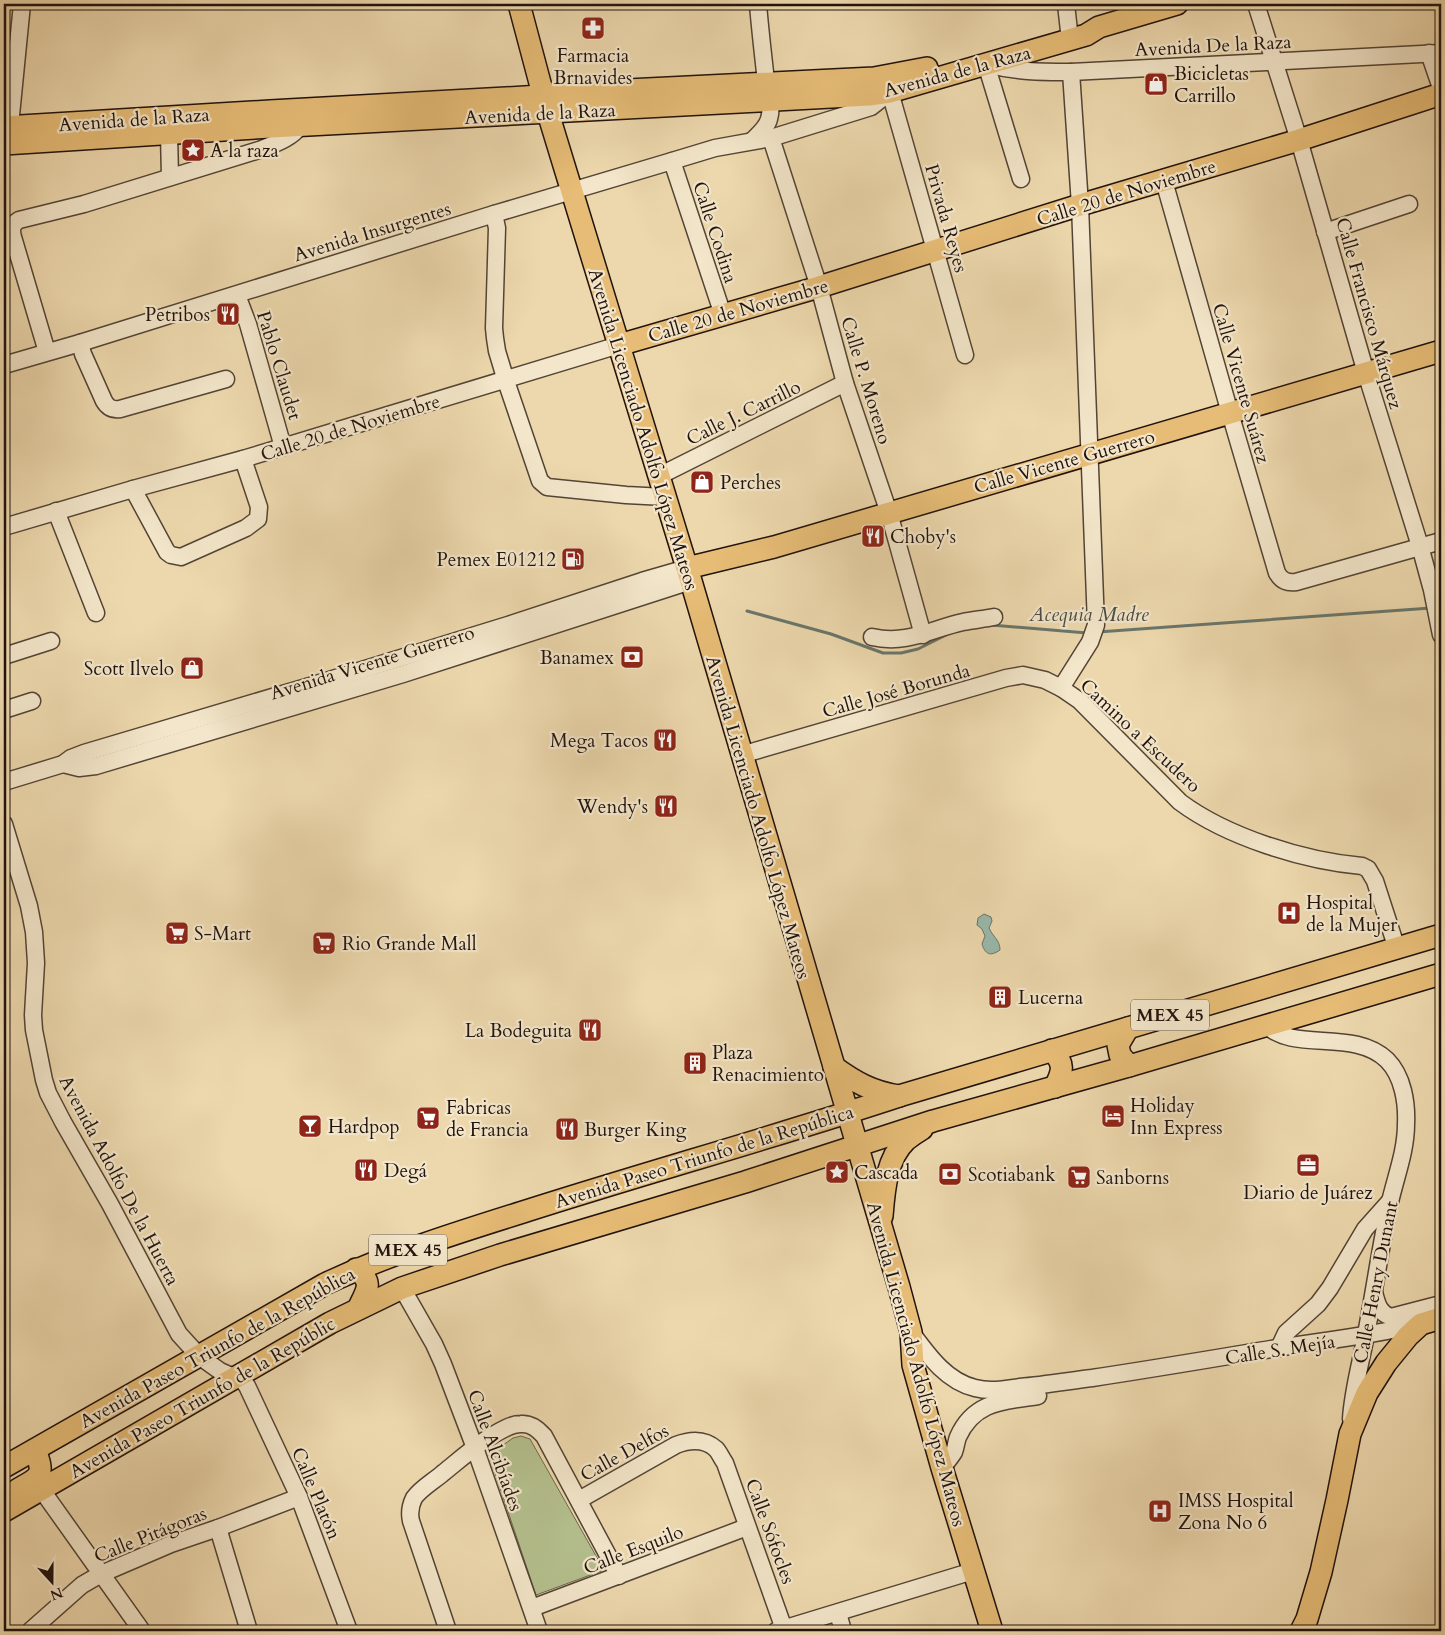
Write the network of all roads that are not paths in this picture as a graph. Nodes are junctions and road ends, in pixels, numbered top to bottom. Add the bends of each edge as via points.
1 (22, 4) edge
2 (519, 4) edge
3 (758, 4) edge
4 (1066, 4) edge
5 (1177, 4) edge
6 (1256, 4) edge
7 (1069, 34) junction
8 (1435, 53) edge
9 (1274, 62) junction
10 (986, 64) junction
11 (1071, 72) junction
12 (1441, 88) edge
13 (768, 92) junction
14 (890, 92) junction
15 (1441, 94) edge
16 (546, 104) junction
17 (301, 125) junction
18 (169, 134) junction
19 (7, 135) edge
20 (771, 138) junction
21 (753, 140) junction
22 (1299, 140) junction
23 (672, 161) junction
24 (170, 177) junction
25 (1021, 179) dead end
26 (1164, 181) junction
27 (572, 191) junction
28 (1409, 204) dead end
29 (1080, 205) junction
30 (494, 214) junction
31 (1325, 232) junction
32 (936, 251) junction
33 (819, 287) junction
34 (237, 295) junction
35 (723, 315) junction
36 (80, 343) junction
37 (619, 345) junction
38 (47, 352) junction
39 (1441, 353) edge
40 (965, 355) dead end
41 (4, 364) edge
42 (1366, 373) junction
43 (226, 379) dead end
44 (506, 380) junction
45 (845, 384) junction
46 (1230, 413) junction
47 (283, 446) junction
48 (1089, 454) junction
49 (243, 459) junction
50 (659, 476) junction
51 (133, 489) junction
52 (665, 497) junction
53 (56, 512) junction
54 (889, 513) junction
55 (4, 527) edge
56 (1441, 541) edge
57 (1420, 546) junction
58 (689, 575) junction
59 (96, 613) dead end
60 (994, 617) dead end
61 (1440, 627) edge
62 (923, 635) junction
63 (872, 637) dead end
64 (51, 641) dead end
65 (4, 656) edge
66 (1061, 688) junction
67 (32, 701) dead end
68 (4, 710) edge
69 (741, 755) junction
70 (4, 782) edge
71 (4, 824) edge
72 (1441, 935) edge
73 (1397, 949) junction
74 (1441, 974) edge
75 (1266, 1025) junction
76 (1128, 1028) junction
77 (1052, 1050) junction
78 (1129, 1066) junction
79 (834, 1067) junction
80 (1054, 1087) junction
81 (899, 1096) junction
82 (847, 1113) junction
83 (933, 1121) junction
84 (857, 1146) junction
85 (1390, 1201) junction
86 (881, 1227) junction
87 (397, 1253) junction
88 (356, 1269) junction
89 (402, 1288) junction
90 (1374, 1290) junction
91 (1441, 1304) edge
92 (360, 1308) junction
93 (1441, 1318) edge
94 (1420, 1324) junction
95 (911, 1332) junction
96 (1366, 1336) junction
97 (1279, 1348) junction
98 (199, 1356) junction
99 (1146, 1370) junction
100 (236, 1377) junction
101 (1350, 1434) junction
102 (475, 1448) junction
103 (716, 1449) joint
104 (36, 1450) junction
105 (4, 1467) edge
106 (942, 1468) junction
107 (41, 1489) junction
108 (4, 1497) edge
109 (300, 1497) junction
110 (579, 1500) junction
111 (4, 1511) edge
112 (747, 1527) junction
113 (218, 1528) junction
114 (973, 1571) junction
115 (101, 1574) junction
116 (619, 1576) junction
117 (532, 1608) junction
118 (838, 1613) junction
119 (39, 1628) edge
120 (780, 1630) edge
121 (142, 1631) edge
122 (249, 1631) edge
123 (349, 1631) edge
124 (448, 1631) edge
125 (539, 1631) edge
126 (843, 1631) edge
127 (992, 1631) edge
128 (1301, 1631) edge

1 - 19 street
2 - 16 main road, Avenida Licenciado Adolfo López Mateos
3 - 13 street
4 - 7 street
5 - 7 main road via 1099,27 1080,26
6 - 9 street, Calle Francisco Márquez
7 - 10 main road, Avenida de la Raza
7 - 13 main road, Avenida de la Raza via 917,71
8 - 9 street, Avenida De la Raza
8 - 12 street
9 - 11 street, Avenida De la Raza
9 - 22 street, Calle Francisco Márquez
10 - 11 street, Avenida De la Raza via 1026,72
10 - 14 main road, Avenida de la Raza
10 - 25 street
11 - 29 street
13 - 14 main road, Avenida de la Raza
13 - 16 main road, Avenida de la Raza
13 - 21 street via 769,121
14 - 20 street, Avenida Insurgentes via 870,107
14 - 32 street, Privada Reyes
15 - 22 main road, Calle 20 de Noviembre
16 - 17 main road, Avenida de la Raza
16 - 19 main road, Avenida de la Raza
16 - 27 main road, Avenida Licenciado Adolfo López Mateos
17 - 18 main road, Avenida de la Raza
17 - 24 street via 278,143
18 - 19 main road, Avenida de la Raza
18 - 24 street
20 - 21 street, Avenida Insurgentes
20 - 33 street, Calle P. Moreno
21 - 23 street, Avenida Insurgentes
22 - 26 main road, Calle 20 de Noviembre
22 - 31 street, Calle Francisco Márquez
23 - 27 street, Avenida Insurgentes
23 - 35 street, Calle Codina
24 - 38 street via 19,220 12,227
26 - 29 main road, Calle 20 de Noviembre
26 - 46 street, Calle Vicente Suárez
27 - 30 street, Avenida Insurgentes
27 - 37 main road, Avenida Licenciado Adolfo López Mateos
28 - 31 street
29 - 32 main road, Calle 20 de Noviembre
29 - 48 street
30 - 34 street, Avenida Insurgentes
30 - 44 street via 497,228 494,328
31 - 42 street, Calle Francisco Márquez
32 - 33 main road, Calle 20 de Noviembre
32 - 40 street, Privada Reyes
33 - 35 main road, Calle 20 de Noviembre
33 - 45 street, Calle P. Moreno
34 - 36 street, Avenida Insurgentes
34 - 47 street, Pablo Claudet
35 - 37 main road, Calle 20 de Noviembre
36 - 38 street, Avenida Insurgentes
36 - 43 street via 107,406 115,409
37 - 44 street, Calle 20 de Noviembre
37 - 50 main road, Avenida Licenciado Adolfo López Mateos
38 - 41 street, Avenida Insurgentes
39 - 42 main road, Calle Vicente Guerrero
42 - 46 main road, Calle Vicente Guerrero
42 - 57 street, Calle Francisco Márquez
44 - 47 street, Calle 20 de Noviembre
44 - 52 street via 537,476 547,487
45 - 50 street, Calle J. Carrillo
45 - 54 street, Calle P. Moreno
46 - 48 main road, Calle Vicente Guerrero
46 - 57 street, Calle Vicente Suárez via 1277,573 1286,582 1296,582
47 - 49 street, Calle 20 de Noviembre
48 - 54 main road, Calle Vicente Guerrero
48 - 66 street via 1096,625 1090,642
49 - 51 street, Calle 20 de Noviembre
49 - 51 street via 259,507 258,519 246,528 181,557 167,552
50 - 52 main road, Avenida Licenciado Adolfo López Mateos
51 - 53 street, Calle 20 de Noviembre
52 - 58 main road, Avenida Licenciado Adolfo López Mateos
53 - 55 street, Calle 20 de Noviembre
53 - 59 street
54 - 58 main road, Calle Vicente Guerrero
54 - 62 street, Calle P. Moreno
56 - 57 street
57 - 61 street, Calle Francisco Márquez
58 - 69 main road, Avenida Licenciado Adolfo López Mateos
58 - 70 street, Avenida Vicente Guerrero via 642,580 524,620 84,753 63,764
60 - 62 street via 962,622
62 - 63 street via 900,640
64 - 65 street
66 - 69 street, Calle José Borunda via 1023,675 1006,678
66 - 73 street, Camino a Escudero via 1080,701 1180,802 1196,813 1226,829 1284,850 1315,860 1368,869
67 - 68 street
69 - 79 main road, Avenida Licenciado Adolfo López Mateos
71 - 98 street, Avenida Adolfo De la Huerta via 34,932 34,1030 48,1093 179,1334
72 - 73 main road, Avenida Paseo Triunfo de la República / MEX 45
73 - 76 main road, Avenida Paseo Triunfo de la República / MEX 45
74 - 75 main road, Avenida Paseo Triunfo de la República / MEX 45
75 - 78 main road, Avenida Paseo Triunfo de la República / MEX 45
75 - 85 street, Calle Henry Dunant via 1286,1037 1356,1044 1372,1050 1388,1062 1400,1083 1406,1110 1402,1157
76 - 77 main road, Avenida Paseo Triunfo de la República / MEX 45
76 - 78 main road via 1118,1045 1120,1055
77 - 80 main road via 1062,1066
77 - 81 main road, Avenida Paseo Triunfo de la República / MEX 45
78 - 80 main road, Avenida Paseo Triunfo de la República / MEX 45
79 - 81 main road via 852,1081 884,1094
79 - 82 main road, Avenida Licenciado Adolfo López Mateos
80 - 83 main road, Avenida Paseo Triunfo de la República / MEX 45
81 - 82 main road, Avenida Paseo Triunfo de la República / MEX 45
82 - 84 main road, Avenida Licenciado Adolfo López Mateos
82 - 87 main road, Avenida Paseo Triunfo de la República / MEX 45 via 625,1179
83 - 84 main road, Avenida Paseo Triunfo de la República / MEX 45
83 - 86 main road via 906,1140 890,1163
84 - 86 main road, Avenida Licenciado Adolfo López Mateos
84 - 89 main road, Avenida Paseo Triunfo de la República / MEX 45
85 - 90 street, Calle Henry Dunant
85 - 97 street via 1365,1230 1318,1304 1286,1333
86 - 95 main road, Avenida Licenciado Adolfo López Mateos
87 - 88 main road, Avenida Paseo Triunfo de la República / MEX 45
87 - 89 main road via 394,1270
88 - 92 main road via 368,1281
88 - 98 main road, Avenida Paseo Triunfo de la República / MEX 45
89 - 92 main road, Avenida Paseo Triunfo de la Repúblic / MEX 45
89 - 102 street, Calle Alcibíades via 437,1351
90 - 91 street via 1380,1310 1391,1317
90 - 96 street, Calle Henry Dunant
92 - 100 main road, Avenida Paseo Triunfo de la Repúblic / MEX 45
93 - 94 main road, Calle S. Mejía
94 - 96 street, Calle S. Mejía
94 - 101 main road via 1386,1363
95 - 99 street, Calle S. Mejía via 934,1362 973,1388 1032,1386
95 - 106 main road, Avenida Licenciado Adolfo López Mateos via 912,1365
96 - 97 street, Calle S. Mejía
96 - 101 street, Calle Henry Dunant
97 - 99 street, Calle S. Mejía
98 - 100 street, Avenida Adolfo De la Huerta via 220,1371
98 - 104 main road, Avenida Paseo Triunfo de la República / MEX 45
99 - 106 street, Calle S. Mejía via 1136,1380 1127,1383 993,1403 964,1426 954,1452
100 - 107 main road, Avenida Paseo Triunfo de la Repúblic / MEX 45
100 - 109 street, Calle Platón via 247,1386
101 - 128 main road, Calle Henry Dunant via 1320,1572
102 - 110 street, Calle Delfos via 513,1425 530,1425 538,1429
102 - 117 street, Calle Alcibíades
102 - 124 street, Calle Delfos via 421,1490 409,1513
103 - 110 street, Calle Delfos via 696,1440 686,1441
103 - 112 street, Calle Sófocles via 725,1464
104 - 105 main road, Avenida Paseo Triunfo de la República / MEX 45
104 - 108 main road via 40,1474
106 - 114 main road, Avenida Licenciado Adolfo López Mateos
107 - 111 main road, Avenida Paseo Triunfo de la Repúblic / MEX 45
107 - 115 street
109 - 113 street, Calle Pitágoras
109 - 123 street, Calle Platón
110 - 116 street, Calle Delfos
112 - 116 street, Calle Esquilo
112 - 120 street, Calle Sófocles
113 - 115 street, Calle Pitágoras
113 - 122 street
114 - 118 street
114 - 127 main road, Avenida Licenciado Adolfo López Mateos
115 - 119 street, Calle Pitágoras via 82,1585
115 - 121 street
116 - 117 street, Calle Esquilo
117 - 125 street, Calle Alcibíades
118 - 120 street
118 - 126 street

